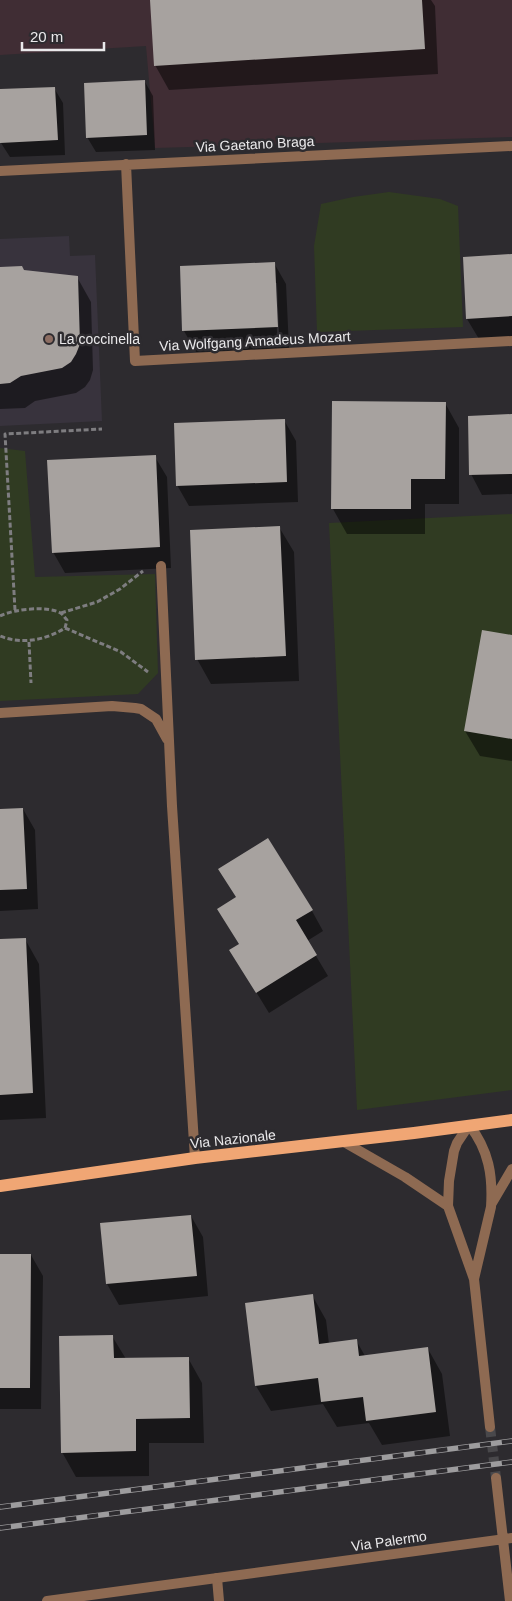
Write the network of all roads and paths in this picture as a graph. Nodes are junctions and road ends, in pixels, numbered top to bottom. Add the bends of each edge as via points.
1 (512, 146) edge
2 (126, 164) junction
3 (0, 170) edge
4 (512, 341) edge
5 (102, 429) dead end
6 (160, 566) dead end
7 (147, 568) dead end
8 (15, 610) junction
9 (61, 614) junction
10 (0, 616) edge
11 (65, 628) junction
12 (0, 636) edge
13 (29, 642) junction
14 (148, 672) dead end
15 (31, 683) dead end
16 (0, 713) edge
17 (169, 752) junction
18 (512, 1120) edge
19 (469, 1125) junction
20 (344, 1142) junction
21 (195, 1158) junction
22 (512, 1169) edge
23 (0, 1186) edge
24 (448, 1206) junction
25 (491, 1206) junction
26 (474, 1279) junction
27 (490, 1427) tunnel mouth
28 (496, 1478) tunnel mouth
29 (507, 1539) edge
30 (217, 1578) junction
31 (47, 1601) edge
32 (219, 1601) edge
33 (510, 1601) edge

1 - 2 street, Via Gaetano Braga
2 - 3 street, Via Gaetano Braga
2 - 4 street, Via Wolfgang Amadeus Mozart via 135,361
5 - 8 path via 4,434
6 - 17 street
7 - 9 path via 97,602
8 - 9 path via 27,608
8 - 10 path
9 - 11 path via 66,620
11 - 13 path
11 - 14 path via 121,652
12 - 13 path
13 - 15 path
16 - 17 street via 112,706 141,709 156,719
17 - 21 street
18 - 19 main road, Via Nazionale
19 - 20 main road, Via Nazionale
19 - 24 street via 454,1151
19 - 25 street via 480,1138 486,1156
20 - 21 main road, Via Nazionale
20 - 24 street
21 - 23 main road, Via Nazionale
22 - 25 street
24 - 26 street
25 - 26 street
26 - 27 street
28 - 29 street
29 - 30 street, Via Palermo
29 - 33 street
30 - 31 street, Via Palermo
30 - 32 street

